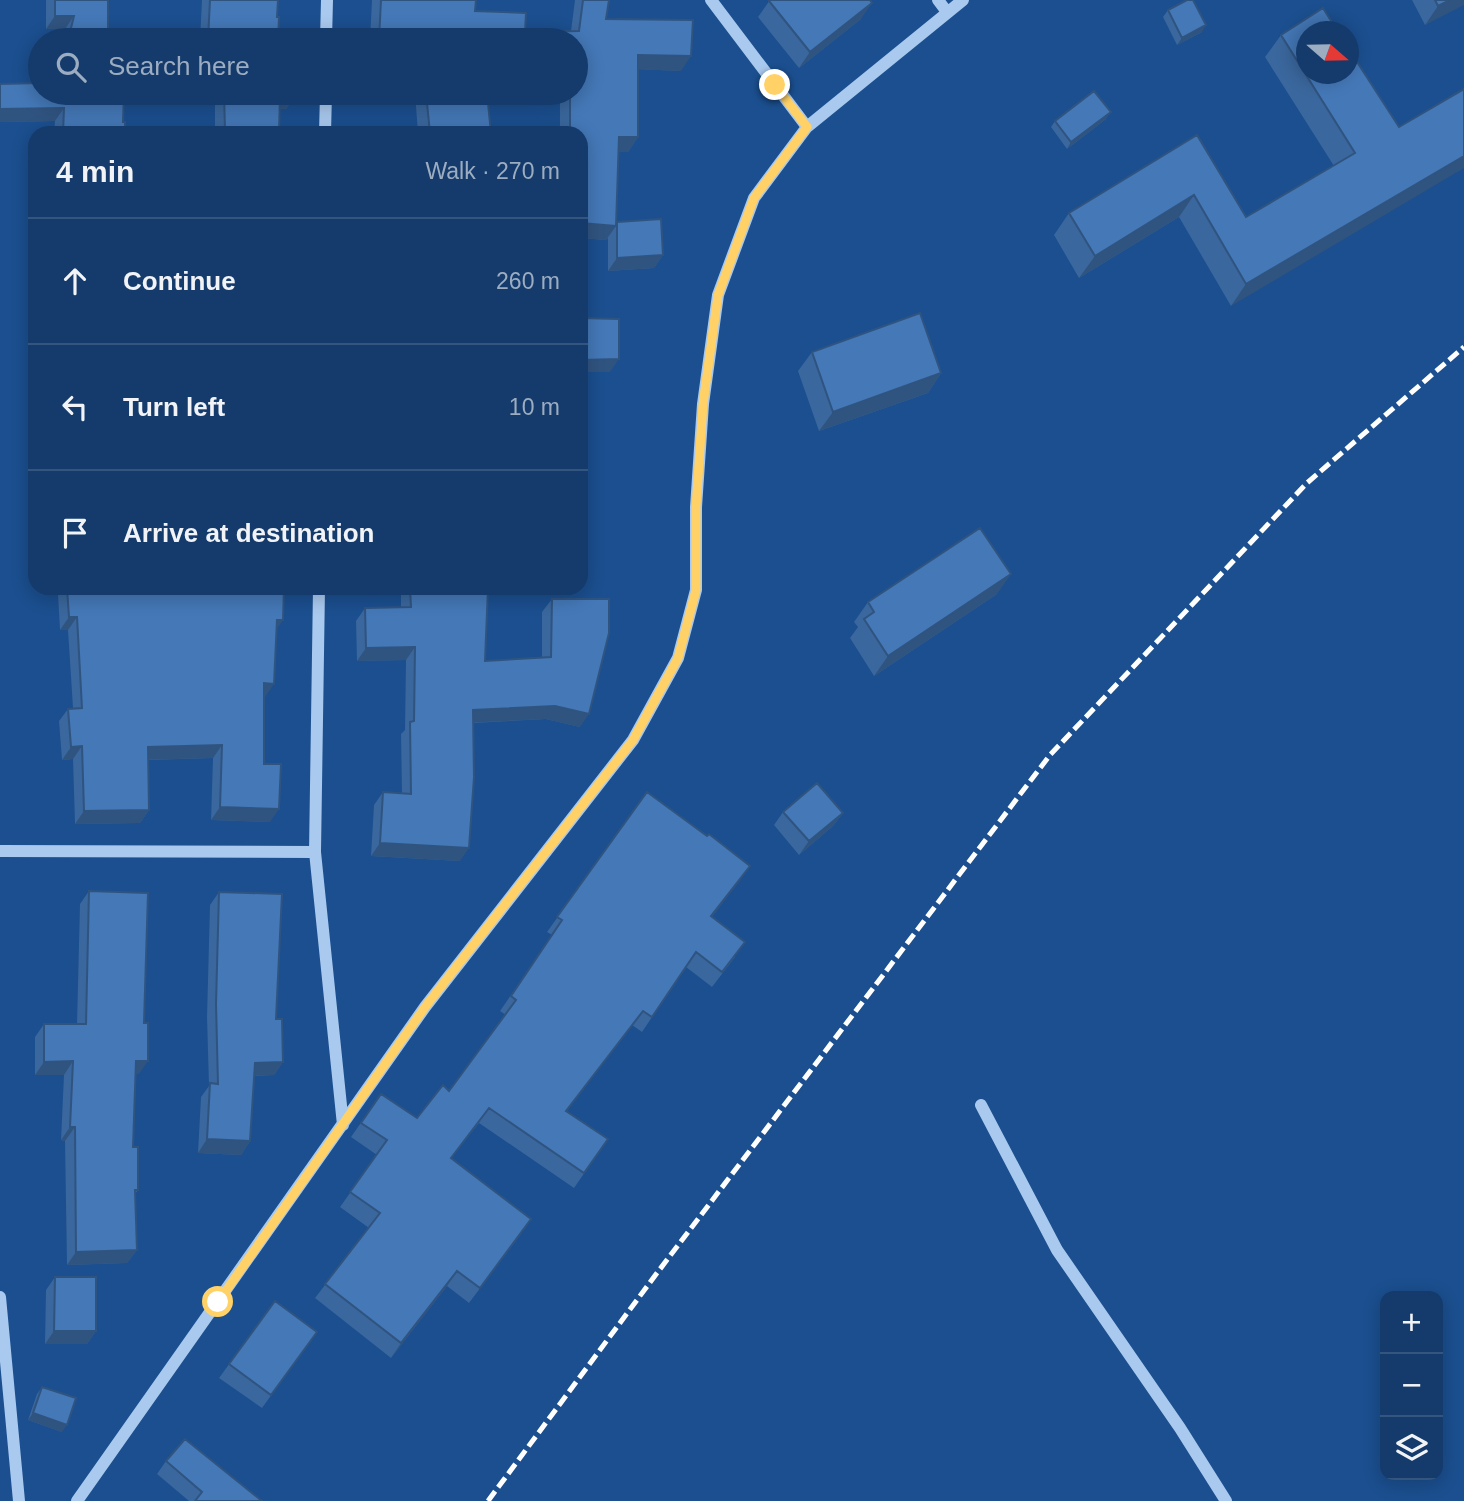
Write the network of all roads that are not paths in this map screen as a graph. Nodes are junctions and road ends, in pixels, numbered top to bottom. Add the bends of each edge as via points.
1 (327, 0) edge
2 (711, 0) edge
3 (938, 0) edge
4 (963, 0) edge
5 (947, 12) junction
6 (326, 28) edge
7 (326, 105) edge
8 (325, 126) edge
9 (807, 127) junction
10 (319, 595) edge
11 (0, 851) edge
12 (315, 852) junction
13 (981, 1105) dead end
14 (343, 1125) junction
15 (0, 1297) edge
16 (19, 1501) edge
17 (77, 1501) edge
18 (1226, 1501) edge

1 - 6 street
2 - 9 street
3 - 5 street
4 - 5 street
5 - 9 street
7 - 8 street
9 - 14 street via 754,198 718,295 703,404 696,590 678,658 633,740 425,1007
10 - 12 street
11 - 12 street
12 - 14 street
13 - 18 street via 1057,1250
14 - 17 street
15 - 16 street

